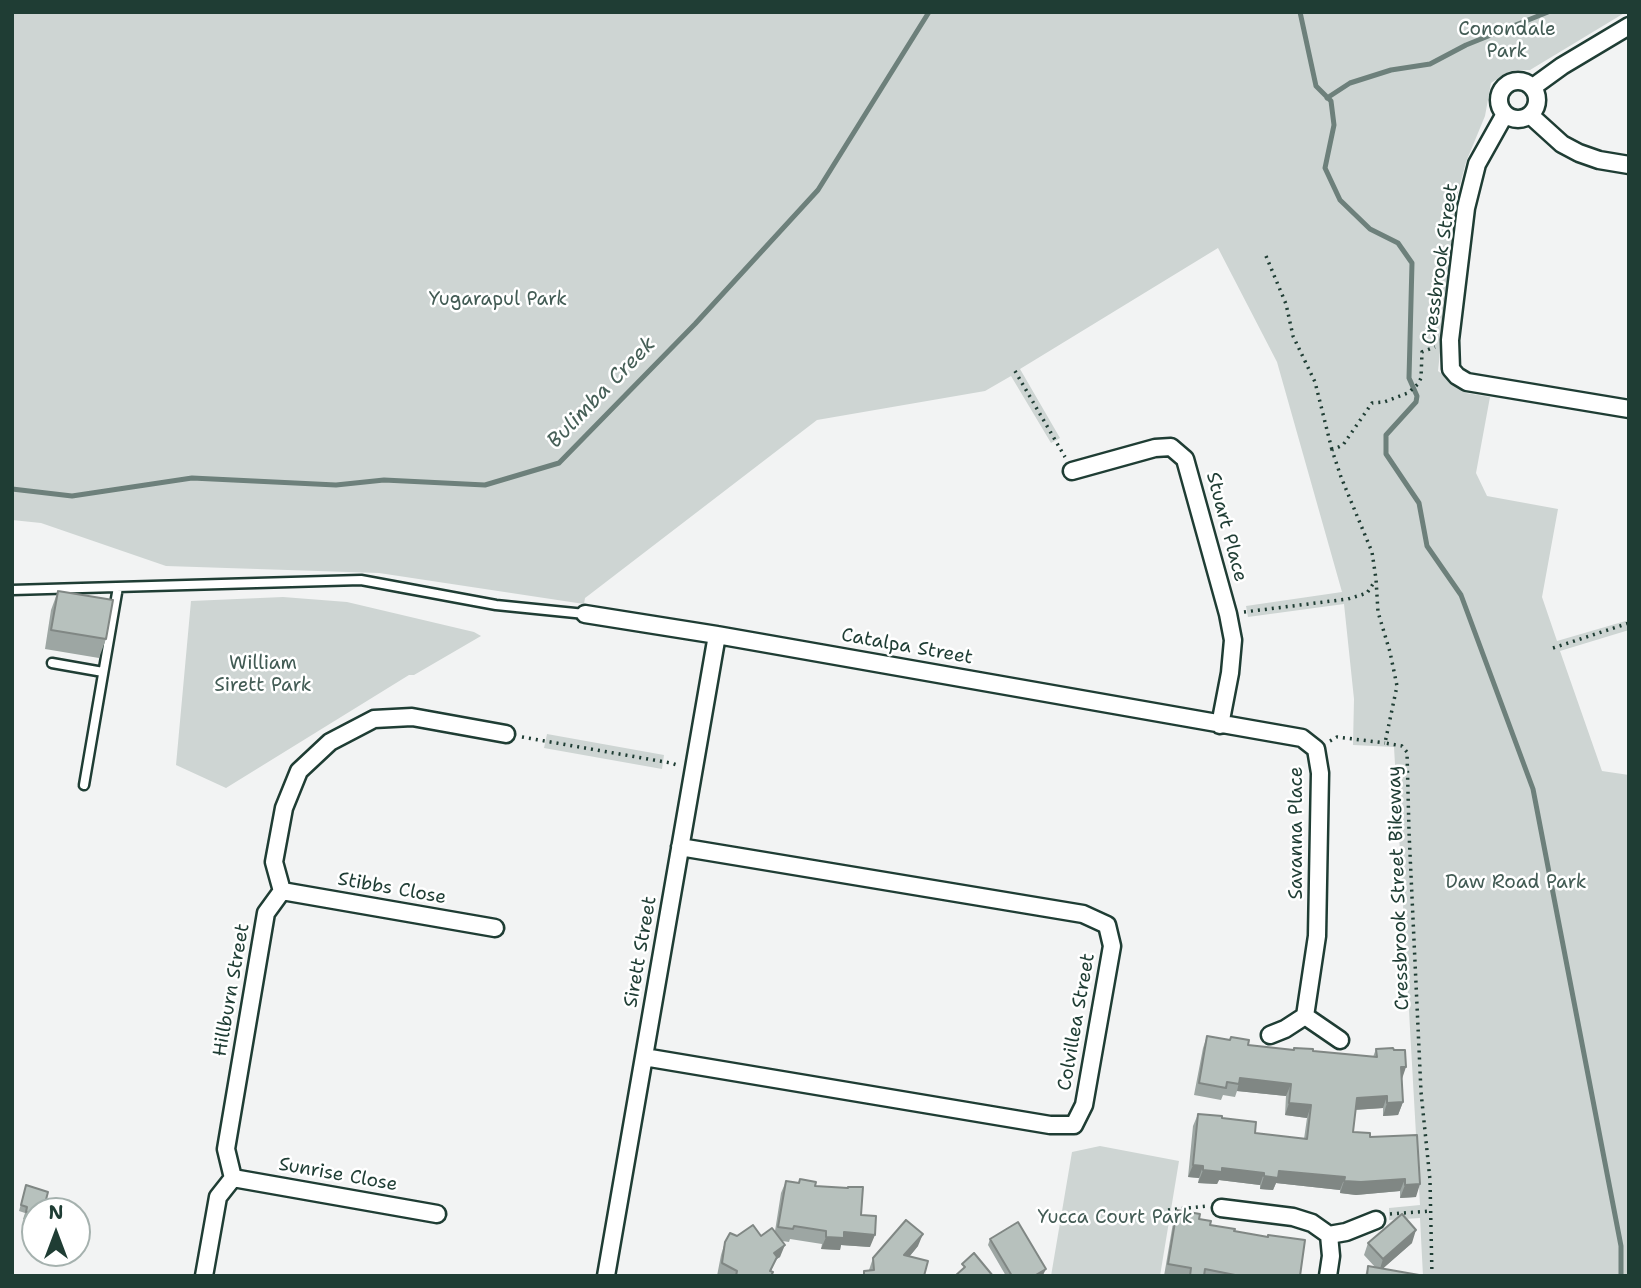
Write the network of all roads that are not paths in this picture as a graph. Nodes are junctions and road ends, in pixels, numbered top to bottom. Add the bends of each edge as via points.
1 (1629, 26) edge
2 (1533, 87) junction
3 (1505, 114) junction
4 (1530, 115) junction
5 (1629, 165) edge
6 (1629, 409) edge
7 (1072, 471) road end
8 (118, 587) junction
9 (12, 590) edge
10 (585, 614) joint
11 (717, 635) junction
12 (52, 663) dead end
13 (103, 672) junction
14 (1220, 725) junction
15 (506, 734) road end
16 (84, 785) dead end
17 (680, 847) junction
18 (282, 891) junction
19 (495, 928) dead end
20 (1305, 1016) junction
21 (1270, 1035) dead end
22 (1340, 1040) dead end
23 (644, 1057) junction
24 (233, 1178) junction
25 (1221, 1208) road end
26 (437, 1214) dead end
27 (1376, 1220) road end
28 (1329, 1235) junction
29 (204, 1276) edge
30 (606, 1276) edge
31 (1328, 1276) edge

1 - 2 street
2 - 3 street via 1519,81 1505,86 1499,100
2 - 4 street via 1537,102
3 - 4 street via 1515,118
3 - 6 street, Cressbrook Street via 1477,164 1466,208 1450,340 1451,369 1466,382
4 - 5 street via 1579,153
7 - 14 street, Stuart Place via 1155,448 1171,447 1185,459 1233,640
8 - 9 lane
8 - 10 lane via 361,580 496,605
8 - 13 lane
10 - 11 street, Catalpa Street
11 - 14 street, Catalpa Street
11 - 17 street, Sirett Street
12 - 13 lane
13 - 16 lane
14 - 20 street, Savanna Place via 1302,738 1316,749 1320,773 1317,936
15 - 18 street via 412,716 374,719 330,742 299,771 284,807 275,862
17 - 23 street, Sirett Street
17 - 23 street, Colvillea Street via 1083,914 1107,925 1112,946 1084,1105 1073,1125 1050,1125
18 - 19 street, Stibbs Close
18 - 24 street, Hillburn Street via 266,913 226,1149
20 - 21 street
20 - 22 street
23 - 30 street, Sirett Street
24 - 26 street, Sunrise Close
24 - 29 street via 218,1197
25 - 28 street via 1293,1217
27 - 28 street
28 - 31 street

